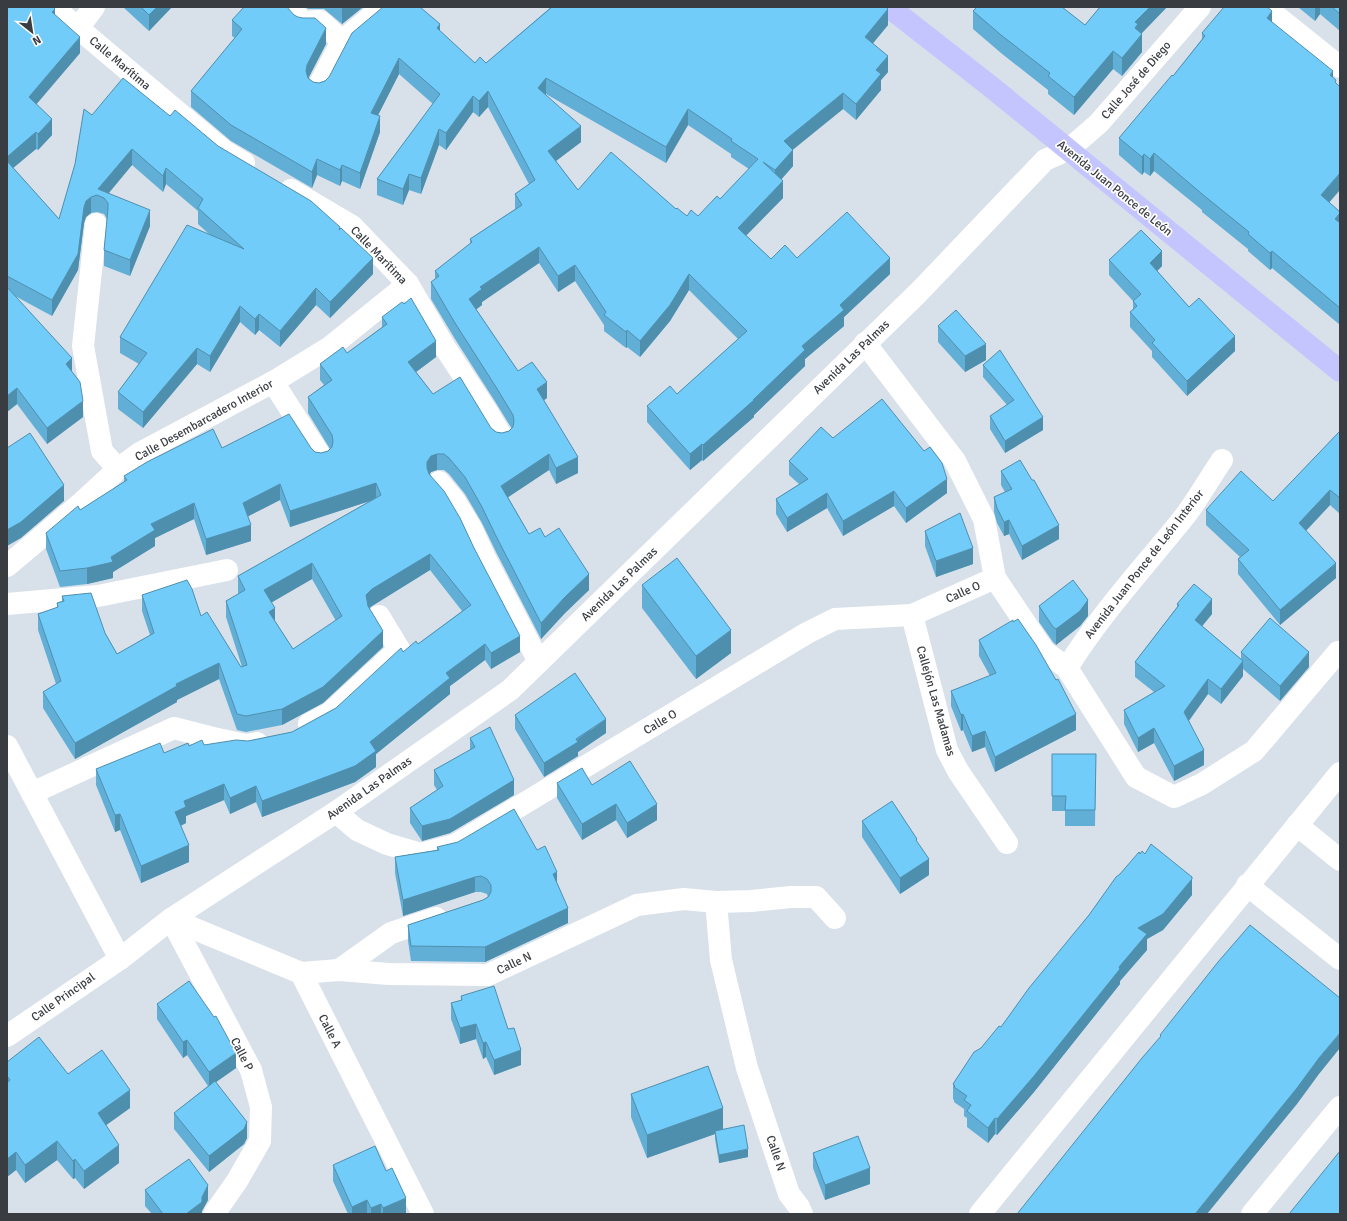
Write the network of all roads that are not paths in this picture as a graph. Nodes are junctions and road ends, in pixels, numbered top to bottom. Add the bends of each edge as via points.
1 (53, 7) edge
2 (94, 7) edge
3 (289, 7) edge
4 (383, 7) edge
5 (889, 7) edge
6 (1200, 7) edge
7 (1265, 7) edge
8 (78, 28) junction
9 (342, 41) junction
10 (1340, 67) edge
11 (318, 87) edge
12 (1068, 150) junction
13 (96, 224) dead end
14 (408, 284) junction
15 (865, 343) junction
16 (1340, 371) edge
17 (273, 382) junction
18 (502, 437) edge
19 (321, 457) edge
20 (1222, 460) dead end
21 (118, 469) junction
22 (439, 482) dead end
23 (7, 566) edge
24 (227, 570) dead end
25 (995, 578) junction
26 (7, 604) edge
27 (912, 615) junction
28 (378, 616) dead end
29 (1338, 652) dead end
30 (539, 662) junction
31 (1068, 668) junction
32 (7, 746) edge
33 (1340, 773) edge
34 (32, 793) junction
35 (336, 812) junction
36 (1297, 825) junction
37 (1007, 843) dead end
38 (1340, 860) edge
39 (1247, 885) junction
40 (716, 902) junction
41 (457, 912) edge
42 (835, 918) dead end
43 (171, 919) junction
44 (120, 958) junction
45 (1340, 959) edge
46 (339, 970) junction
47 (301, 973) junction
48 (7, 1036) edge
49 (1340, 1107) edge
50 (214, 1214) edge
51 (423, 1214) edge
52 (802, 1214) edge
53 (980, 1214) edge
54 (1252, 1214) edge

1 - 8 street, Calle Marítima
2 - 8 street
3 - 9 street via 303,22 320,22
4 - 9 street
5 - 12 main road, Avenida Juan Ponce de León
6 - 12 street, Calle José de Diego via 1099,123
7 - 10 street
8 - 14 street, Calle Marítima via 224,151 352,226
9 - 11 street
12 - 15 street, Avenida Las Palmas via 1045,160 919,292
12 - 16 main road, Avenida Juan Ponce de León
13 - 21 street via 83,346 102,451
14 - 17 street, Calle Desembarcadero Interior via 330,347
14 - 18 street, Calle Marítima
15 - 25 street via 955,461 984,520
15 - 30 street, Avenida Las Palmas
17 - 19 street
17 - 21 street, Calle Desembarcadero Interior via 140,453
20 - 31 street, Avenida Juan Ponce de León Interior via 1186,515 1104,614
21 - 23 street, Calle Desembarcadero Interior via 80,505
22 - 30 street via 472,528 484,558
24 - 26 street via 98,596
25 - 27 street, Calle O
25 - 31 street via 1044,651
27 - 35 street, Calle O via 835,620 821,626 455,845 420,854 387,844 357,830
27 - 37 street, Callejón Las Madamas via 947,750 958,771
28 - 34 street via 399,649 330,713 286,736 246,745 174,728
29 - 31 street via 1254,750 1202,784 1174,797 1136,777
30 - 35 street, Avenida Las Palmas via 510,690
32 - 34 street
33 - 36 street
34 - 44 street
35 - 43 street, Avenida Las Palmas
36 - 38 street
36 - 39 street
39 - 45 street
39 - 53 street
40 - 42 street, Calle N via 816,897
40 - 46 street, Calle N via 684,899 637,905 488,975 389,974
40 - 52 street, Calle N via 721,960 747,1068 789,1194
41 - 46 street via 391,933
43 - 44 street, Avenida Las Palmas
43 - 47 street
43 - 50 street, Calle P via 251,1070 261,1107 260,1141
44 - 48 street, Calle Principal
46 - 47 street, Calle N
47 - 51 street, Calle A
49 - 54 street

